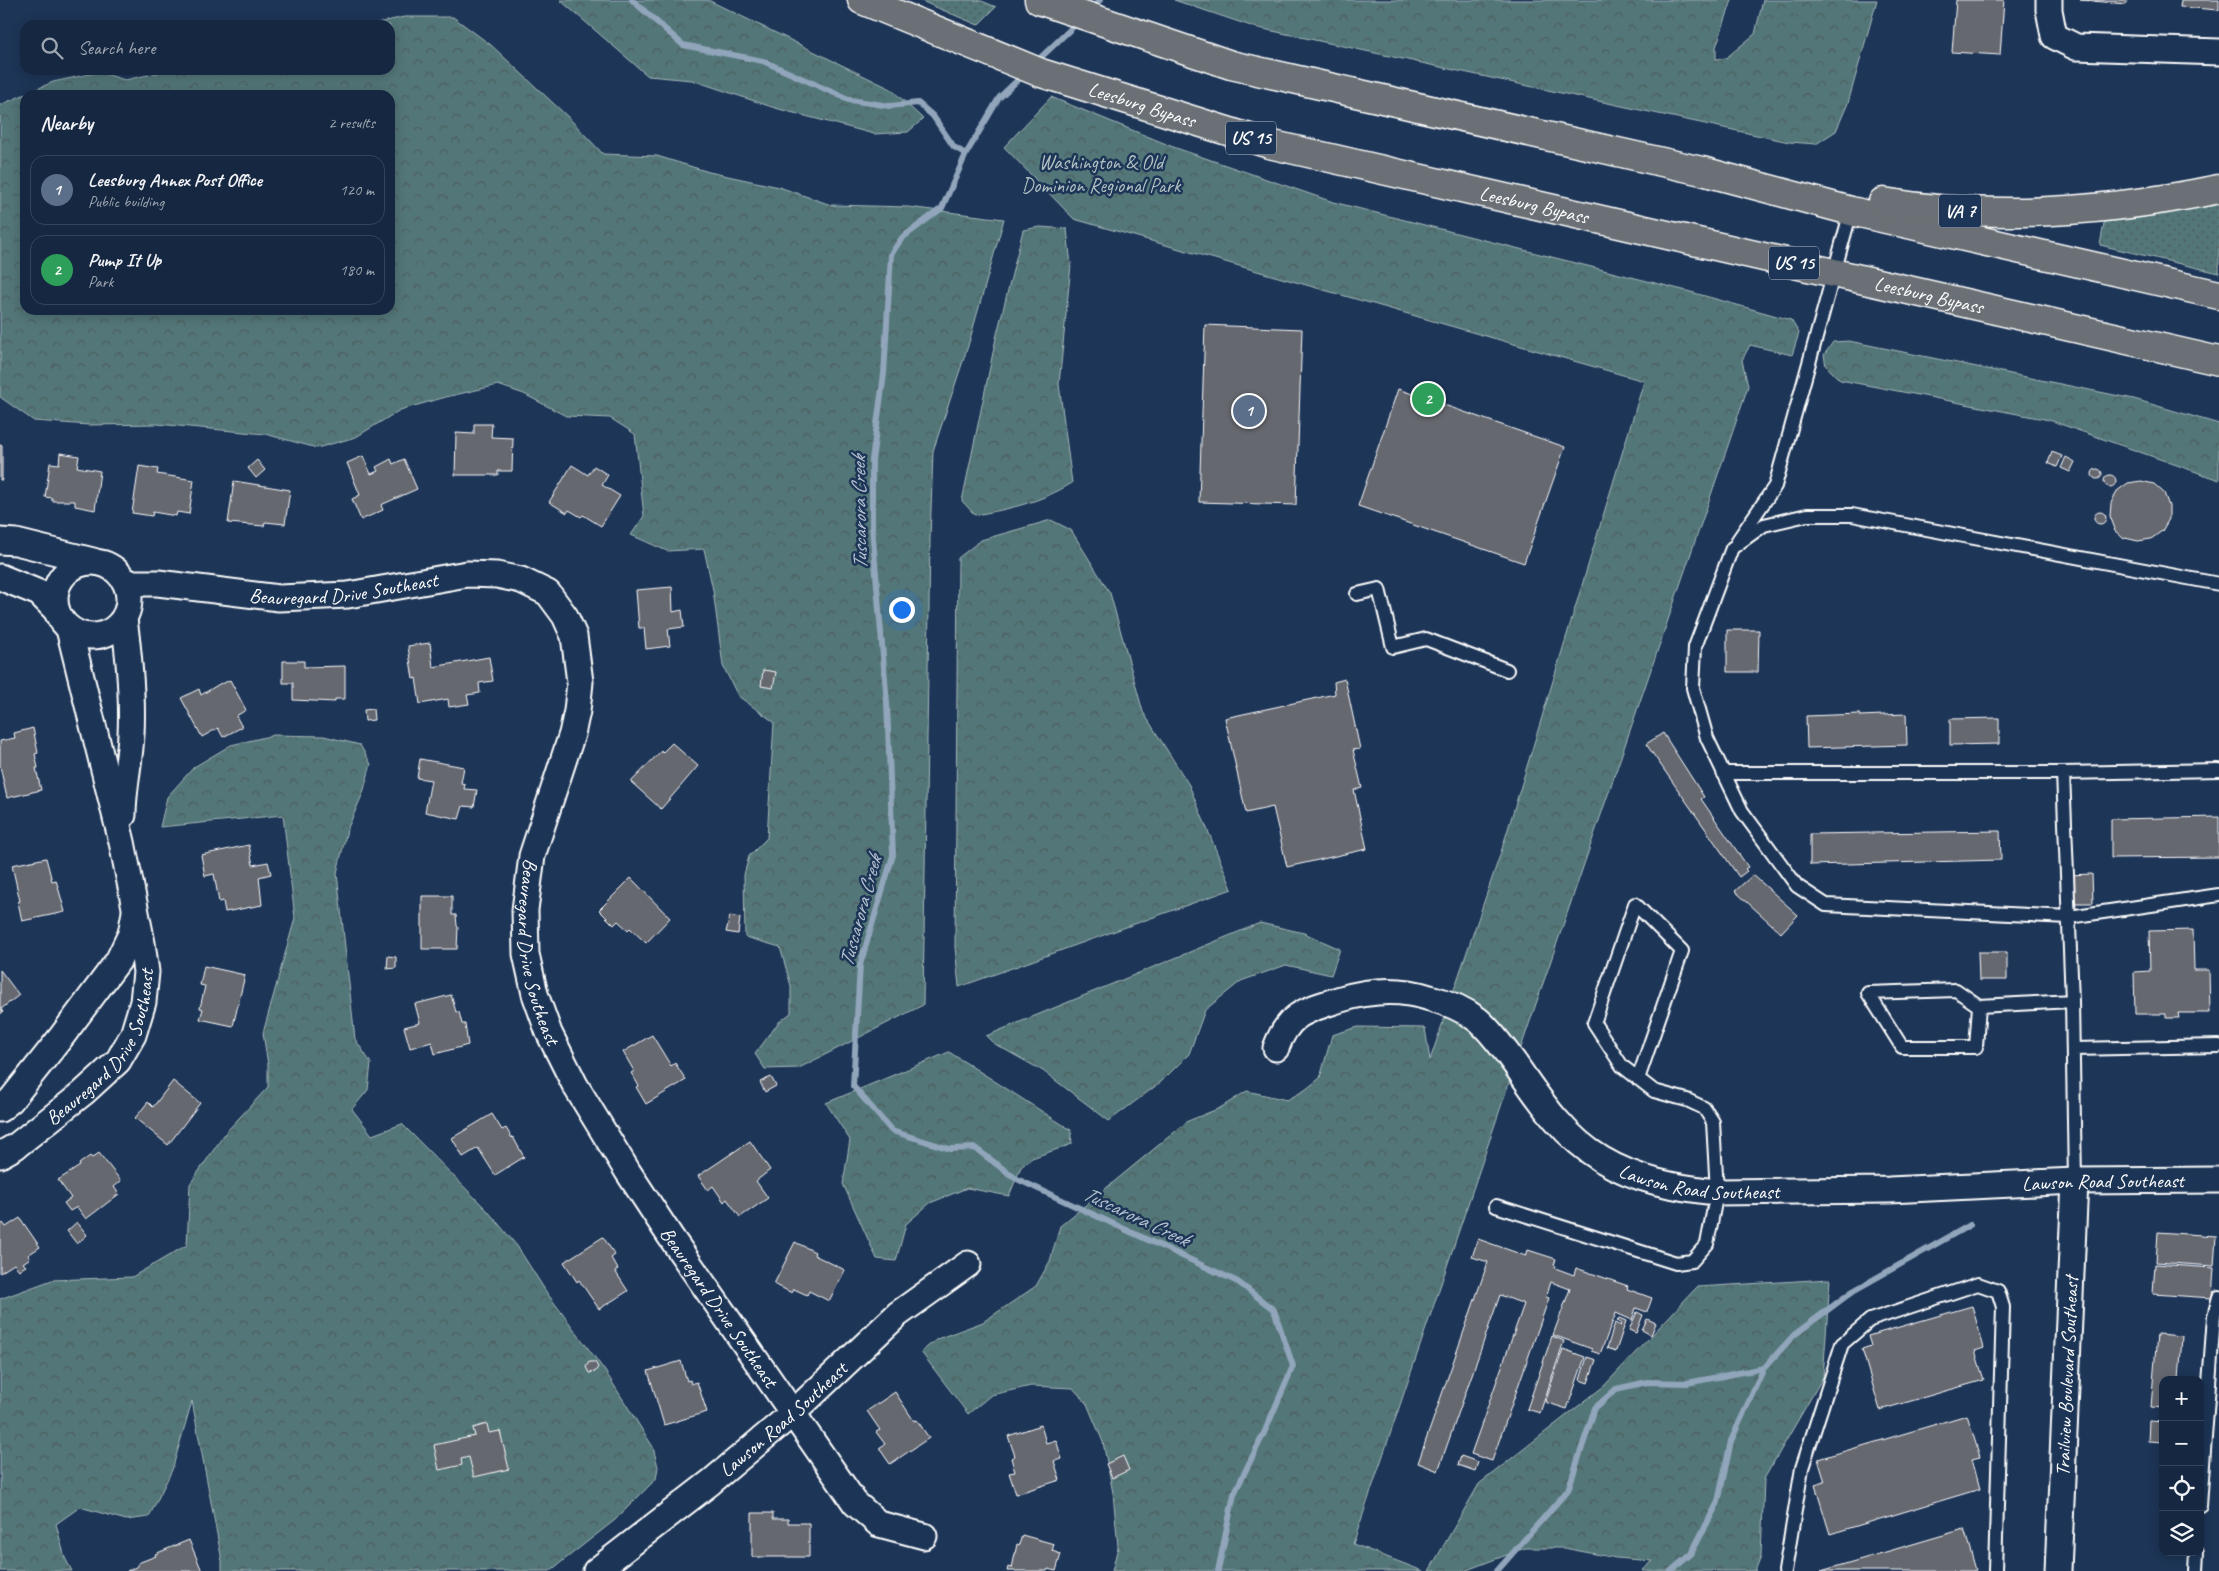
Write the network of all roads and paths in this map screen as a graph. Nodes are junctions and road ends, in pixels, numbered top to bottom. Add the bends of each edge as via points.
1 (862, 0) edge
2 (1039, 0) edge
3 (2049, 0) edge
4 (2219, 52) edge
5 (1702, 171) junction
6 (2219, 189) edge
7 (1850, 211) junction
8 (1833, 272) junction
9 (2219, 296) edge
10 (2206, 358) edge
11 (2219, 367) edge
12 (0, 541) edge
13 (1732, 548) junction
14 (93, 561) junction
15 (0, 577) edge
16 (126, 583) junction
17 (2219, 584) edge
18 (1357, 594) dead end
19 (63, 619) junction
20 (124, 619) junction
21 (1507, 670) dead end
22 (2219, 770) edge
23 (1723, 773) junction
24 (2063, 774) junction
25 (122, 842) junction
26 (2219, 895) edge
27 (135, 912) junction
28 (2069, 917) junction
29 (2072, 1001) junction
30 (1979, 1006) junction
31 (2219, 1046) edge
32 (1276, 1048) dead end
33 (2073, 1049) junction
34 (1638, 1079) junction
35 (0, 1109) edge
36 (0, 1155) edge
37 (2219, 1180) edge
38 (2075, 1181) junction
39 (1716, 1192) junction
40 (1496, 1206) dead end
41 (968, 1264) dead end
42 (2219, 1297) edge
43 (792, 1413) junction
44 (2203, 1466) edge
45 (924, 1536) dead end
46 (2197, 1556) edge
47 (596, 1571) edge
48 (1784, 1571) edge
49 (1995, 1571) edge
50 (2058, 1571) edge
51 (2196, 1571) edge

1 - 8 highway, Leesburg Bypass / US 15 via 1041,73 1270,144
2 - 5 highway via 1175,48 1240,67
3 - 4 street via 2054,36 2076,47
5 - 6 highway, VA 7 via 1914,207 1982,212 2048,213 2115,207
5 - 7 highway
7 - 8 lane
7 - 9 highway
8 - 10 highway, Leesburg Bypass / US 15
8 - 13 lane via 1776,486
10 - 11 highway, Leesburg Bypass
12 - 14 street
13 - 17 lane via 1764,526 1807,515 1852,515
13 - 23 lane via 1695,647 1693,688 1706,738
14 - 16 street via 116,570
14 - 19 street via 79,563 59,580 55,592
15 - 19 street via 39,593
16 - 20 street via 129,606
16 - 43 street, Beauregard Drive Southeast via 279,598 348,595 467,574 521,580 548,593 565,616 574,636 580,682 572,734 532,856 526,954 535,994 549,1033 575,1086 628,1172
18 - 21 lane via 1378,589 1393,647 1426,639
19 - 20 street via 80,634 92,636 108,633
19 - 25 street, Beauregard Drive Southeast
20 - 25 street, Beauregard Drive Southeast via 131,735 123,794
22 - 24 lane
23 - 24 lane
23 - 28 lane via 1742,811 1797,886 1826,905
24 - 28 lane
25 - 27 street, Beauregard Drive Southeast
26 - 28 lane
27 - 35 street, Beauregard Drive Southeast via 131,934 118,960 62,1036
27 - 36 street, Beauregard Drive Southeast via 146,972 143,1002 133,1034 118,1061 16,1146
28 - 29 lane
29 - 30 lane
29 - 33 lane
30 - 30 lane via 1976,1047 1902,1047 1868,993 1956,990
31 - 33 lane
32 - 39 street, Lawson Road Southeast via 1281,1033 1297,1014 1363,992 1400,991 1440,1000 1478,1020 1504,1049 1551,1115 1600,1158 1660,1183
33 - 38 lane
34 - 34 lane via 1682,951 1635,904 1594,1023 1622,1066
34 - 39 lane via 1654,1090 1704,1108 1713,1122
37 - 38 street, Lawson Road Southeast
38 - 39 street, Lawson Road Southeast via 1889,1190
38 - 50 street, Trailview Boulevard Southeast
39 - 40 lane via 1707,1244 1692,1261 1676,1263
41 - 43 street, Lawson Road Southeast via 898,1314
42 - 44 lane via 2214,1316
43 - 45 street, Beauregard Drive Southeast via 855,1503 880,1524
43 - 47 street, Lawson Road Southeast via 711,1482
46 - 51 lane
48 - 49 lane via 1802,1468 1842,1344 1870,1320 1978,1284 1998,1291 2003,1307

